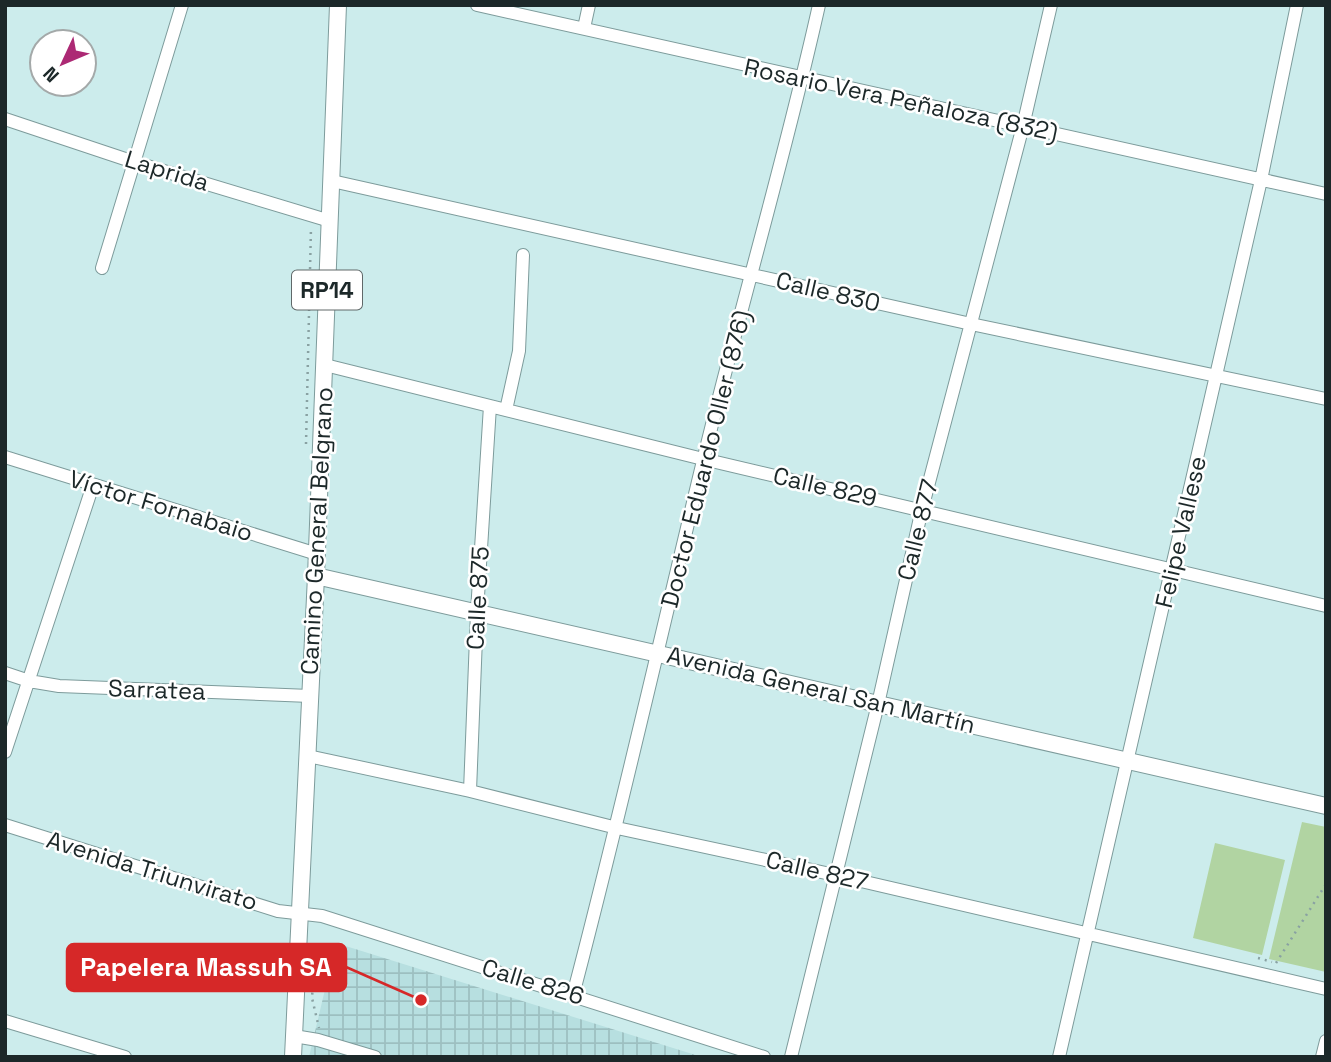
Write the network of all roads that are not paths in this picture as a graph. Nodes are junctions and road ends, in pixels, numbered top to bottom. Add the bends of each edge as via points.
1 (182, 5) edge
2 (338, 5) edge
3 (477, 5) edge
4 (589, 5) edge
5 (819, 5) edge
6 (1051, 5) edge
7 (1297, 5) edge
8 (584, 28) junction
9 (803, 79) junction
10 (5, 119) edge
11 (1023, 126) junction
12 (134, 162) junction
13 (332, 180) junction
14 (1261, 180) junction
15 (1326, 194) edge
16 (330, 221) junction
17 (523, 255) dead end
18 (102, 268) dead end
19 (752, 275) junction
20 (971, 324) junction
21 (325, 365) junction
22 (1217, 376) junction
23 (1326, 399) edge
24 (490, 406) junction
25 (506, 410) junction
26 (5, 457) edge
27 (703, 459) junction
28 (93, 485) junction
29 (922, 509) junction
30 (317, 554) junction
31 (1172, 569) junction
32 (316, 576) junction
33 (1326, 606) edge
34 (477, 612) junction
35 (658, 653) junction
36 (5, 673) edge
37 (29, 681) junction
38 (310, 696) junction
39 (877, 704) junction
40 (5, 752) edge
41 (308, 756) junction
42 (1129, 760) junction
43 (470, 791) junction
44 (1326, 806) edge
45 (5, 825) edge
46 (617, 828) junction
47 (835, 875) junction
48 (300, 912) junction
49 (1088, 934) junction
50 (1326, 989) edge
51 (573, 995) junction
52 (5, 1021) edge
53 (294, 1036) junction
54 (1326, 1041) edge
55 (125, 1057) edge
56 (293, 1057) edge
57 (375, 1057) edge
58 (764, 1057) edge
59 (791, 1057) edge
60 (1059, 1057) edge
61 (1322, 1057) edge

1 - 12 street
2 - 13 main road, Camino General Belgrano / RP14
3 - 8 street, Rosario Vera Peñaloza (832)
4 - 8 street
5 - 9 street, Doctor Eduardo Oller (876)
6 - 11 street, Calle 877
7 - 14 street, Felipe Vallese
8 - 9 street, Rosario Vera Peñaloza (832)
9 - 11 street, Rosario Vera Peñaloza (832)
9 - 19 street, Doctor Eduardo Oller (876)
10 - 12 street, Laprida
11 - 14 street, Rosario Vera Peñaloza (832)
11 - 20 street, Calle 877
12 - 16 street, Laprida
12 - 18 street
13 - 16 main road, Camino General Belgrano / RP14
13 - 19 street, Calle 830
14 - 15 street, Rosario Vera Peñaloza (832)
14 - 22 street, Felipe Vallese
16 - 21 main road, Camino General Belgrano / RP14
17 - 25 street via 519,351
19 - 20 street, Calle 830
19 - 27 street, Doctor Eduardo Oller (876)
20 - 22 street, Calle 830
20 - 29 street, Calle 877
21 - 24 street, Calle 829
21 - 30 main road, Camino General Belgrano / RP14
22 - 23 street, Calle 830
22 - 31 street, Felipe Vallese
24 - 25 street, Calle 829
24 - 34 street, Calle 875
25 - 27 street, Calle 829
26 - 28 street, Víctor Fornabaio
27 - 29 street, Calle 829
27 - 35 street, Doctor Eduardo Oller (876)
28 - 30 street, Víctor Fornabaio
28 - 37 street
29 - 31 street, Calle 829
29 - 39 street, Calle 877
30 - 32 main road, Camino General Belgrano / RP14
31 - 33 street, Calle 829
31 - 42 street, Felipe Vallese
32 - 34 main road, Avenida General San Martín
32 - 38 main road, Camino General Belgrano / RP14
34 - 35 main road, Avenida General San Martín
34 - 43 street, Calle 875
35 - 39 main road, Avenida General San Martín
35 - 46 street, Doctor Eduardo Oller (876)
36 - 37 street, Sarratea
37 - 38 street, Sarratea
37 - 40 street
38 - 41 main road, Camino General Belgrano / RP14
39 - 42 main road, Avenida General San Martín
39 - 47 street, Calle 877
41 - 43 street, Calle 827
41 - 48 main road, Camino General Belgrano / RP14
42 - 44 main road, Avenida General San Martín
42 - 49 street, Felipe Vallese
43 - 46 street, Calle 827
45 - 48 street, Avenida Triunvirato via 278,911
46 - 47 street, Calle 827
46 - 51 street, Doctor Eduardo Oller (876)
47 - 49 street, Calle 827
47 - 59 street, Calle 877
48 - 51 street, Calle 826
48 - 53 main road, Camino General Belgrano / RP14
49 - 50 street, Calle 827
49 - 60 street, Felipe Vallese
51 - 58 street, Calle 826
52 - 55 street
53 - 56 main road, Camino General Belgrano / RP14
53 - 57 street
54 - 61 street

